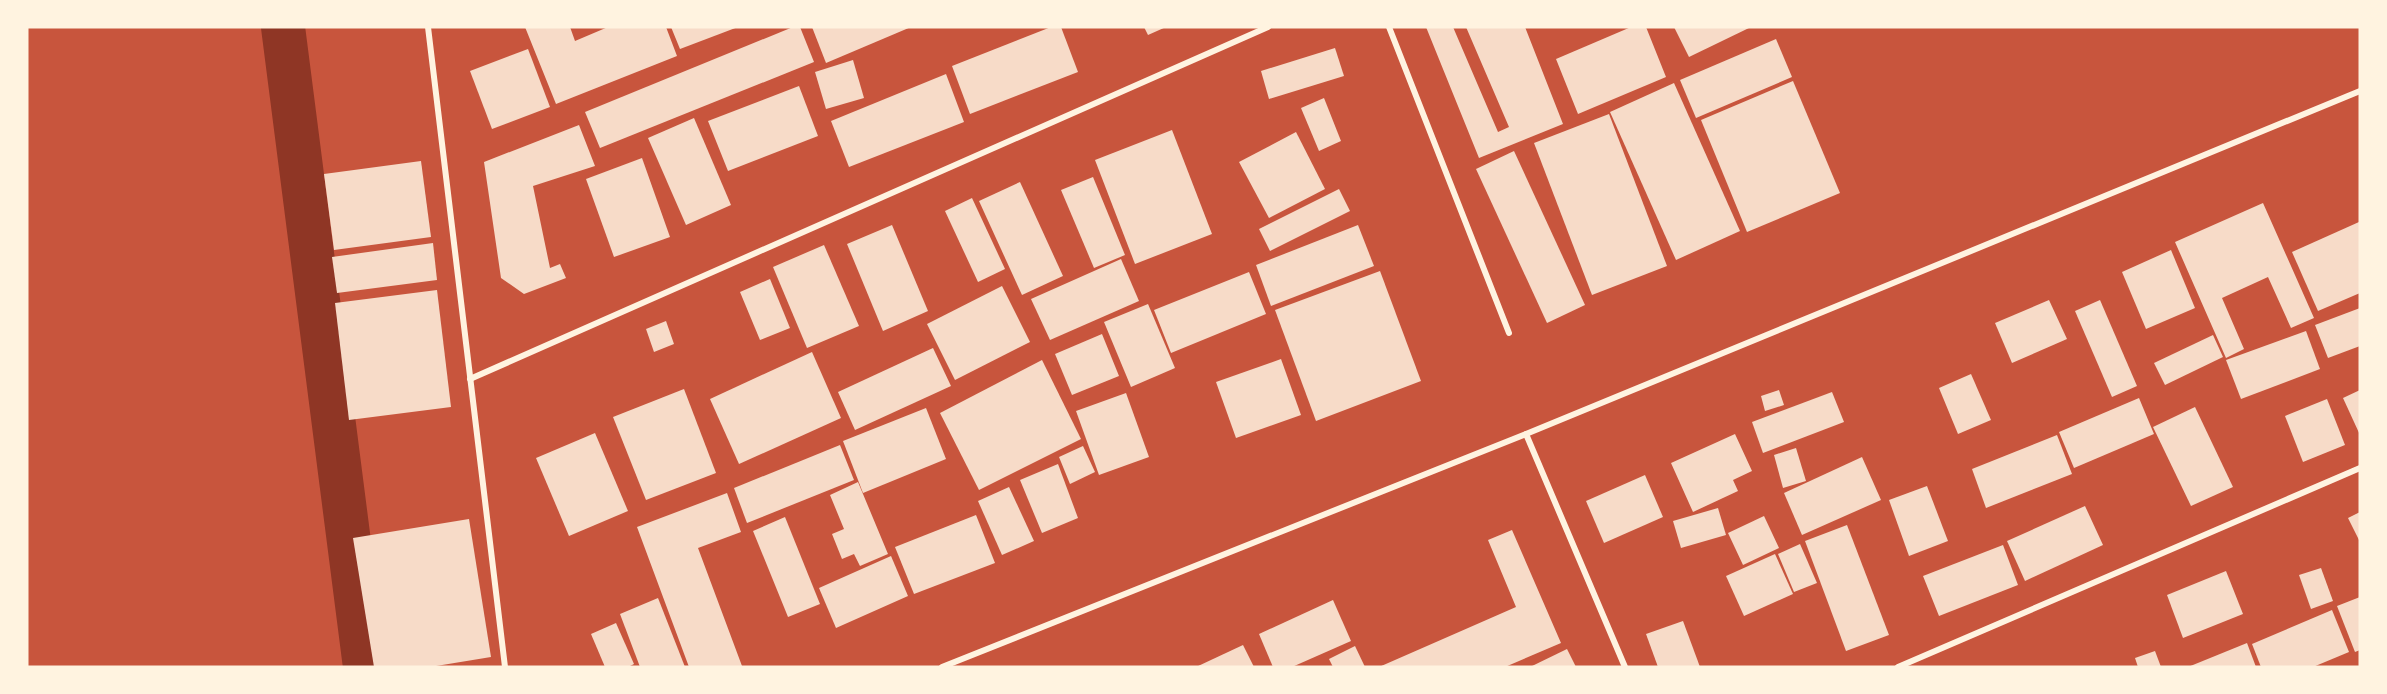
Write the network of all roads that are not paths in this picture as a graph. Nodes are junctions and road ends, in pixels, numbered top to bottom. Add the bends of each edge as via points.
1 (428, 27) edge
2 (1268, 27) edge
3 (1389, 27) edge
4 (2360, 91) edge
5 (1509, 333) dead end
6 (470, 379) junction
7 (1526, 434) junction
8 (2360, 468) edge
9 (504, 667) edge
10 (942, 667) edge
11 (1625, 667) edge
12 (1898, 667) edge

1 - 6 street
2 - 6 street
3 - 5 street
4 - 7 street
6 - 9 street
7 - 10 street
7 - 11 street
8 - 12 street

